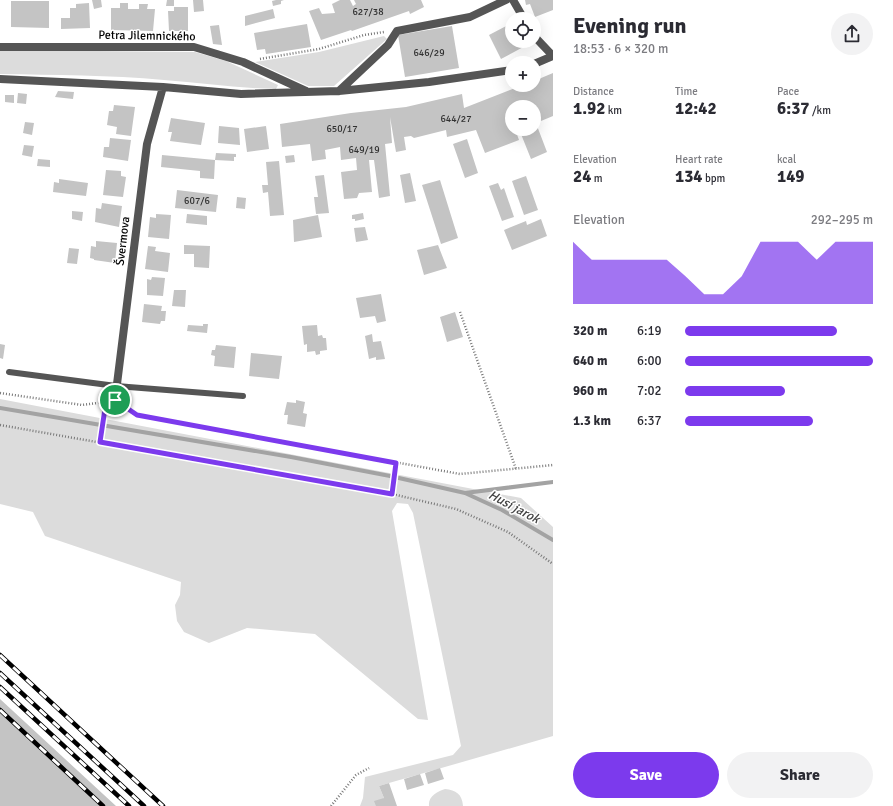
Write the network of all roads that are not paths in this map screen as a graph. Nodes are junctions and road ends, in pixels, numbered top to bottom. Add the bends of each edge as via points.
1 (506, 0) edge
2 (513, 0) edge
3 (520, 12) edge
4 (541, 43) edge
5 (0, 47) edge
6 (553, 56) edge
7 (541, 61) edge
8 (505, 71) edge
9 (0, 79) edge
10 (163, 87) junction
11 (339, 91) junction
12 (308, 92) junction
13 (9, 372) dead end
14 (116, 386) junction
15 (243, 396) dead end
16 (115, 400) road end

1 - 11 street via 470,17 397,31 388,45
2 - 3 street
4 - 6 street
5 - 12 street, Petra Jilemnického via 194,47 243,62
6 - 7 street
8 - 11 street, Petra Jilemnického
9 - 10 street, Petra Jilemnického
10 - 12 street, Petra Jilemnického via 241,94
10 - 14 street, Švermova via 147,144
11 - 12 street, Petra Jilemnického
13 - 14 lane
14 - 15 lane
14 - 16 street, Švermova

